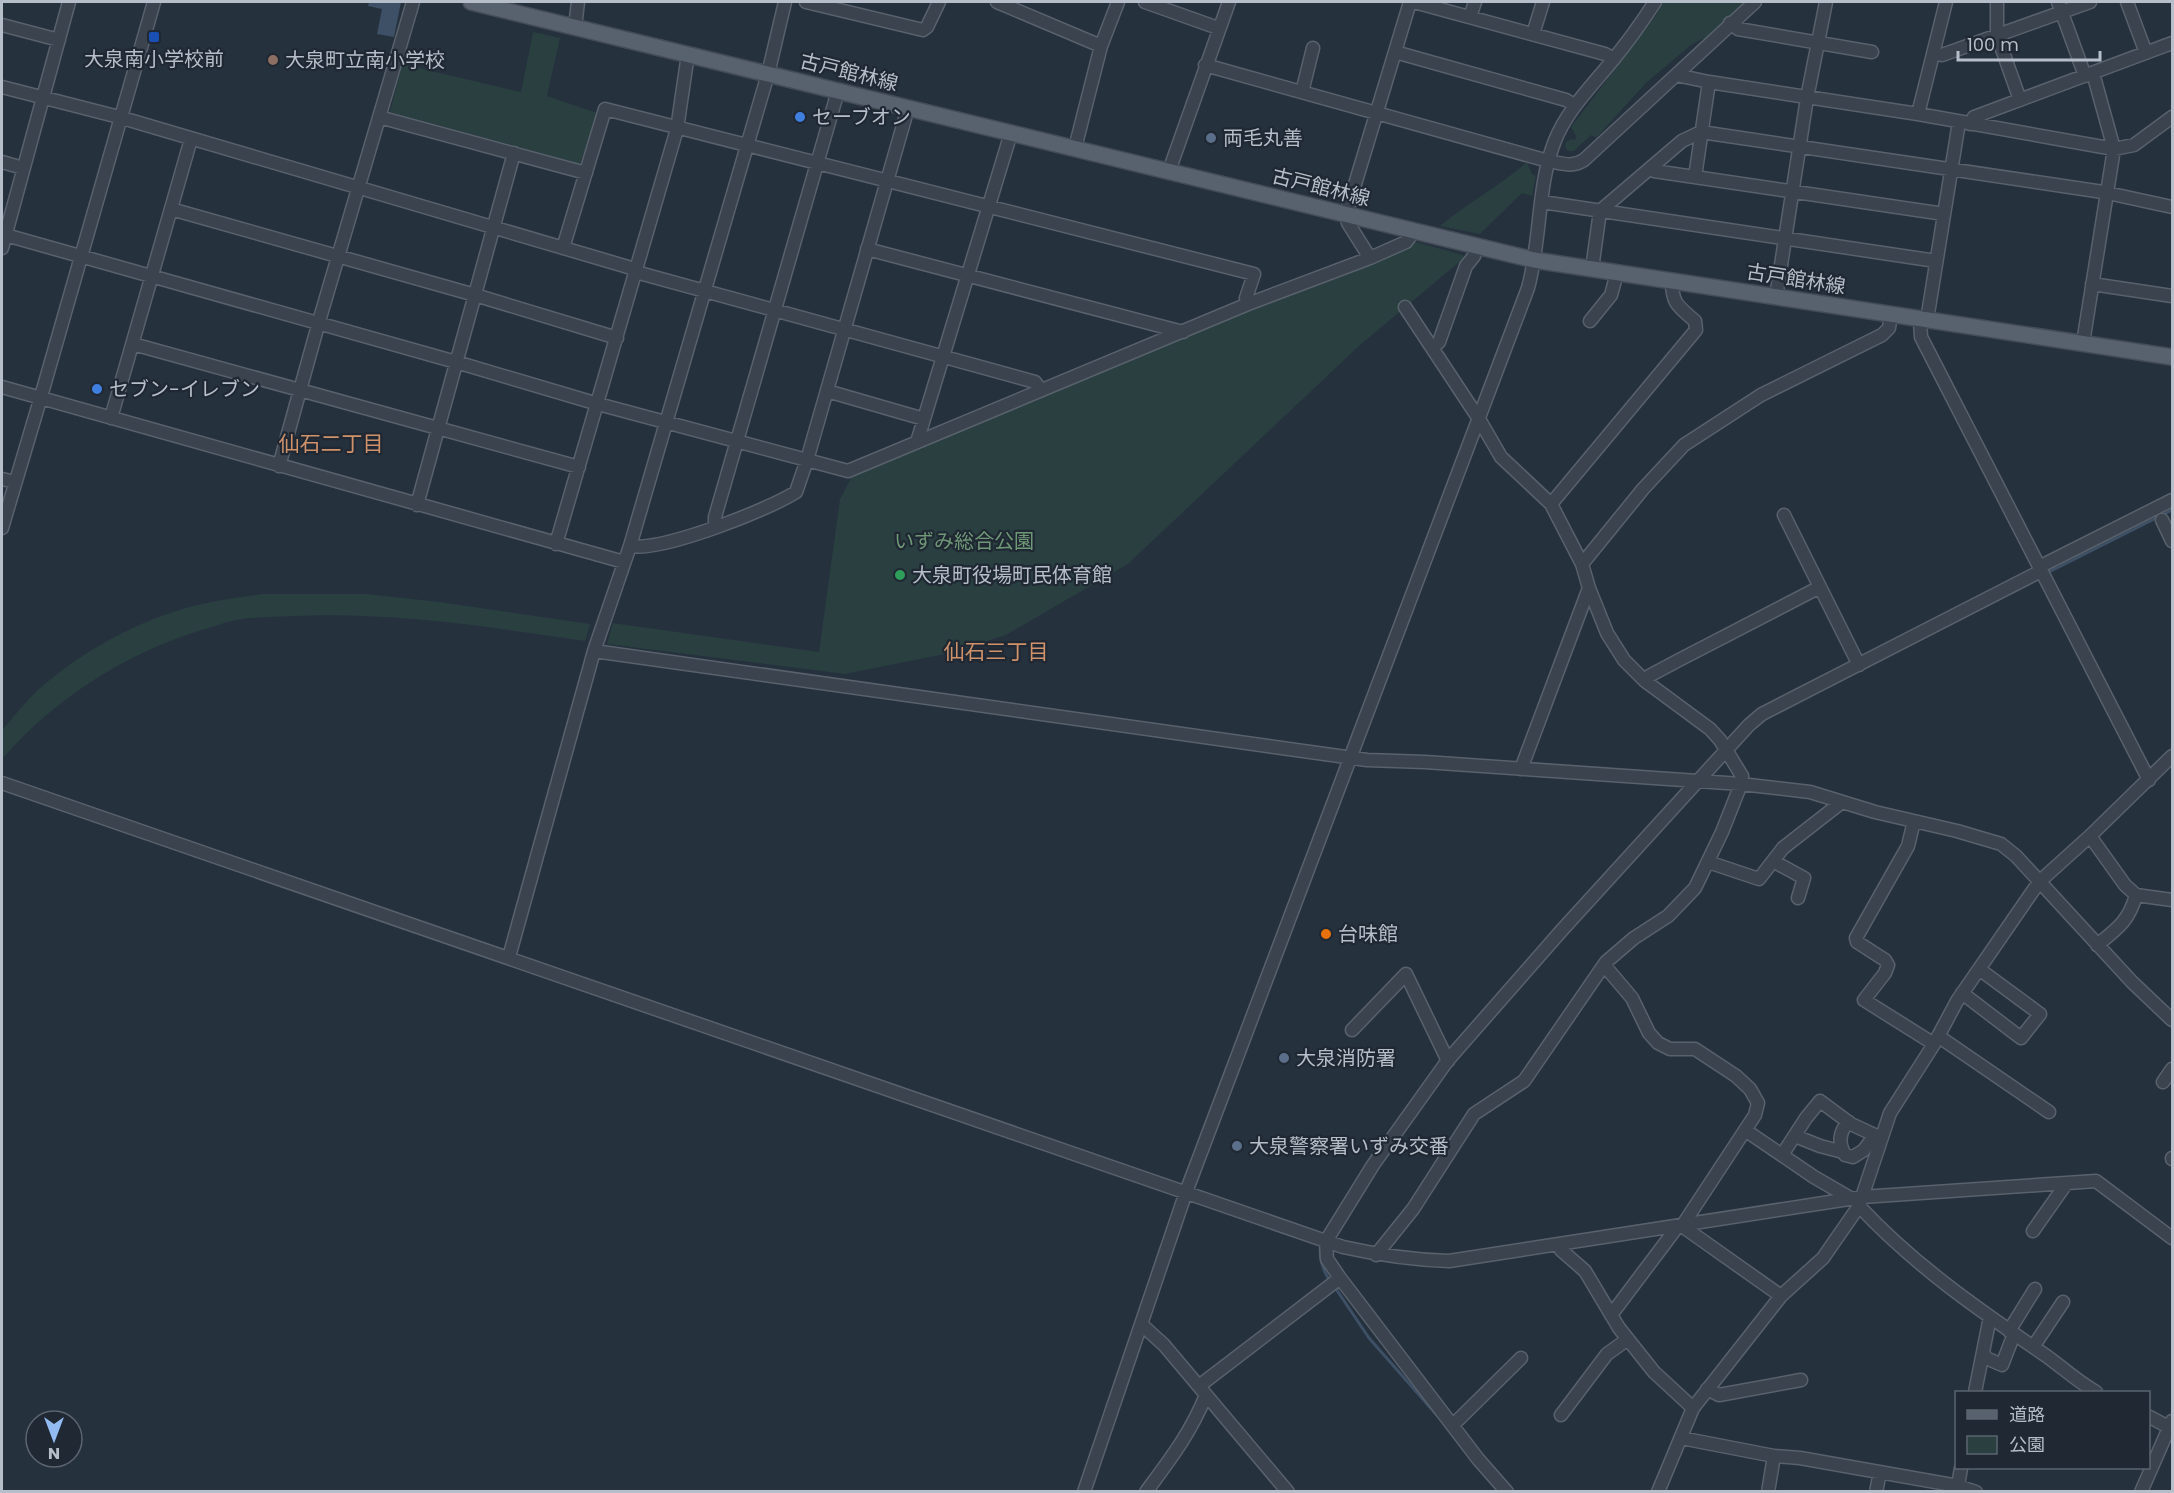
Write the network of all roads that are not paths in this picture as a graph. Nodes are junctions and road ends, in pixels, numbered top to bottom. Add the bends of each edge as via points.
1 (69, 2) edge
2 (154, 2) edge
3 (413, 2) edge
4 (471, 2) edge
5 (578, 2) edge
6 (785, 2) edge
7 (806, 2) edge
8 (939, 2) edge
9 (996, 2) edge
10 (1118, 2) edge
11 (1145, 2) edge
12 (1229, 2) edge
13 (1412, 2) edge
14 (1475, 2) edge
15 (1543, 2) edge
16 (1655, 2) edge
17 (1755, 2) edge
18 (1826, 2) edge
19 (1946, 2) edge
20 (1997, 2) edge
21 (2090, 2) edge
22 (2127, 2) edge
23 (2060, 7) edge
24 (1470, 17) junction
25 (1730, 23) junction
26 (2, 25) edge
27 (575, 27) junction
28 (1218, 28) junction
29 (1533, 34) junction
30 (1997, 35) junction
31 (59, 39) junction
32 (1818, 43) junction
33 (2172, 43) edge
34 (1101, 46) junction
35 (1313, 48) dead end
36 (1395, 52) junction
37 (1872, 52) dead end
38 (1934, 53) junction
39 (2146, 53) junction
40 (688, 54) junction
41 (1614, 59) junction
42 (1205, 65) junction
43 (768, 74) junction
44 (2089, 74) junction
45 (1676, 75) junction
46 (1709, 82) junction
47 (2, 87) edge
48 (838, 91) junction
49 (1302, 92) junction
50 (43, 97) junction
51 (1807, 98) junction
52 (2020, 100) junction
53 (1574, 105) junction
54 (908, 108) junction
55 (1376, 113) junction
56 (1918, 114) junction
57 (119, 117) junction
58 (379, 117) junction
59 (2172, 117) edge
60 (1964, 123) junction
61 (677, 129) junction
62 (1701, 132) junction
63 (1011, 133) junction
64 (191, 139) junction
65 (747, 146) junction
66 (1799, 146) junction
67 (1075, 148) junction
68 (2114, 149) junction
69 (514, 153) junction
70 (1548, 161) junction
71 (2, 162) edge
72 (819, 164) junction
73 (23, 168) junction
74 (1651, 168) junction
75 (1952, 169) junction
76 (1169, 171) junction
77 (586, 173) junction
78 (1695, 177) junction
79 (887, 180) junction
80 (358, 187) junction
81 (1792, 192) junction
82 (2106, 193) junction
83 (1542, 202) junction
84 (988, 206) junction
85 (2172, 207) edge
86 (171, 209) junction
87 (1600, 211) junction
88 (1346, 214) junction
89 (1944, 214) junction
90 (493, 227) junction
91 (1414, 231) junction
92 (3, 235) edge
93 (1785, 238) junction
94 (1478, 246) junction
95 (2, 248) edge
96 (563, 248) junction
97 (867, 249) junction
98 (80, 256) junction
99 (338, 257) junction
100 (1370, 258) junction
101 (1534, 260) junction
102 (1936, 261) junction
103 (1592, 269) junction
104 (636, 271) junction
105 (1617, 273) junction
106 (968, 275) junction
107 (151, 277) junction
108 (1672, 281) junction
109 (2092, 284) junction
110 (705, 290) junction
111 (475, 295) junction
112 (2172, 296) edge
113 (1776, 297) junction
114 (1248, 304) junction
115 (1405, 307) dead end
116 (776, 310) junction
117 (1891, 314) junction
118 (1923, 319) junction
119 (1590, 321) dead end
120 (318, 324) junction
121 (844, 329) junction
122 (1183, 332) junction
123 (617, 338) junction
124 (133, 344) junction
125 (2083, 344) junction
126 (1433, 347) junction
127 (943, 356) junction
128 (2172, 357) edge
129 (456, 362) junction
130 (2, 387) edge
131 (1041, 390) junction
132 (826, 391) junction
133 (300, 392) junction
134 (40, 400) junction
135 (598, 404) junction
136 (111, 418) junction
137 (924, 419) junction
138 (1479, 419) junction
139 (666, 422) junction
140 (439, 429) junction
141 (737, 441) junction
142 (917, 442) junction
143 (807, 459) junction
144 (279, 466) junction
145 (579, 467) junction
146 (2, 479) edge
147 (15, 483) junction
148 (2172, 500) edge
149 (1551, 504) junction
150 (417, 505) junction
151 (1784, 515) dead end
152 (2162, 520) dead end
153 (716, 527) junction
154 (2, 528) edge
155 (2172, 541) edge
156 (556, 544) junction
157 (630, 546) junction
158 (624, 562) junction
159 (1582, 564) junction
160 (2040, 569) junction
161 (1820, 587) junction
162 (1589, 588) junction
163 (594, 651) junction
164 (1859, 664) junction
165 (1645, 681) junction
166 (1726, 748) junction
167 (2172, 756) edge
168 (1351, 758) junction
169 (1521, 769) junction
170 (2149, 780) junction
171 (1697, 781) junction
172 (2, 783) edge
173 (1741, 784) junction
174 (1842, 802) junction
175 (1914, 821) junction
176 (2090, 836) junction
177 (1773, 861) junction
178 (1708, 862) junction
179 (2039, 882) junction
180 (2136, 895) junction
181 (1798, 898) dead end
182 (2172, 900) edge
183 (2097, 945) junction
184 (509, 957) junction
185 (1604, 964) junction
186 (1979, 969) junction
187 (1962, 993) junction
188 (2172, 1020) edge
189 (1352, 1030) dead end
190 (1936, 1040) junction
191 (1448, 1061) junction
192 (2172, 1069) edge
193 (2163, 1082) dead end
194 (2049, 1112) dead end
195 (1849, 1122) junction
196 (1745, 1130) junction
197 (1795, 1136) junction
198 (1878, 1136) junction
199 (1843, 1152) junction
200 (1782, 1155) junction
201 (2066, 1184) junction
202 (1186, 1192) junction
203 (1858, 1201) junction
204 (1680, 1226) junction
205 (2033, 1231) dead end
206 (2172, 1238) edge
207 (1326, 1241) junction
208 (1560, 1245) junction
209 (1376, 1255) junction
210 (1340, 1278) junction
211 (2035, 1289) dead end
212 (1781, 1296) junction
213 (2063, 1302) dead end
214 (1611, 1315) junction
215 (1990, 1317) junction
216 (1141, 1324) junction
217 (2012, 1332) junction
218 (1628, 1339) junction
219 (2033, 1347) junction
220 (1983, 1352) junction
221 (1521, 1358) dead end
222 (1801, 1380) dead end
223 (1707, 1389) junction
224 (1202, 1391) junction
225 (1975, 1391) edge
226 (2095, 1391) edge
227 (1693, 1408) junction
228 (1561, 1415) dead end
229 (2150, 1417) edge
230 (1453, 1425) junction
231 (2172, 1425) edge
232 (1681, 1438) junction
233 (1774, 1456) junction
234 (1961, 1469) edge
235 (1880, 1472) junction
236 (1957, 1489) edge
237 (1084, 1491) edge
238 (1146, 1491) edge
239 (1288, 1491) edge
240 (1507, 1491) edge
241 (1658, 1491) edge
242 (1768, 1491) edge
243 (1876, 1491) edge
244 (1976, 1491) edge
245 (2141, 1491) edge

1 - 31 street
2 - 57 street
3 - 58 street
4 - 27 main road, 古戸館林線
5 - 27 street
6 - 43 street
7 - 8 street via 923,30
9 - 34 street
10 - 34 street
11 - 28 street
12 - 28 street
13 - 24 street
13 - 36 street
14 - 24 street
15 - 29 street
16 - 41 street
17 - 25 street
18 - 32 street
19 - 38 street
20 - 30 street
21 - 23 street
22 - 39 street
23 - 30 street
23 - 44 street
24 - 29 street
25 - 32 street via 1738,29
25 - 45 street
26 - 31 street
27 - 40 main road, 古戸館林線
28 - 42 street
29 - 41 street
30 - 38 street via 1942,55
30 - 52 street
31 - 50 street
32 - 37 street
32 - 51 street
33 - 39 street
34 - 67 street
35 - 49 street
36 - 53 street
36 - 55 street
38 - 56 street
39 - 44 street
40 - 43 main road, 古戸館林線
40 - 61 street
41 - 53 street
42 - 49 street
42 - 76 street
43 - 48 main road, 古戸館林線
43 - 65 street
44 - 52 street
44 - 68 street
45 - 46 street
45 - 70 street via 1577,165
46 - 51 street
46 - 62 street
47 - 50 street
48 - 54 main road, 古戸館林線
48 - 72 street
49 - 55 street
50 - 57 street
50 - 73 street
51 - 56 street
51 - 66 street
52 - 60 street
53 - 70 street
54 - 63 main road, 古戸館林線
54 - 79 street
55 - 70 street
55 - 88 street
56 - 60 street
57 - 64 street
57 - 98 street
58 - 69 street
58 - 80 street
59 - 68 street via 2134,145
60 - 68 street
60 - 75 street
61 - 65 street
61 - 77 street via 605,109
61 - 104 street
62 - 66 street
62 - 74 street via 1682,141
62 - 78 street
63 - 67 main road, 古戸館林線
63 - 84 street
64 - 80 street
64 - 86 street
65 - 72 street
65 - 110 street
66 - 75 street
66 - 81 street
67 - 76 main road, 古戸館林線
68 - 82 street
69 - 77 street
69 - 90 street
70 - 83 street
71 - 73 street
72 - 79 street
72 - 116 street
73 - 92 street
74 - 78 street
74 - 87 street
75 - 82 street
75 - 89 street
76 - 88 main road, 古戸館林線
77 - 96 street
78 - 81 street
79 - 84 street
79 - 97 street
80 - 90 street
80 - 99 street
81 - 89 street
81 - 93 street
82 - 85 street
82 - 109 street
83 - 87 street
83 - 101 street
84 - 106 street
84 - 114 street via 1254,274 1246,298
86 - 99 street
86 - 107 street
87 - 93 street
87 - 103 street
88 - 91 main road, 古戸館林線
88 - 100 street
89 - 102 street
90 - 96 street
90 - 111 street
91 - 94 main road, 古戸館林線
91 - 100 street via 1406,242
92 - 95 street
92 - 98 street
93 - 102 street
93 - 113 street
94 - 101 main road, 古戸館林線
94 - 126 street via 1466,266 1439,342
96 - 104 street
97 - 106 street
97 - 121 street
98 - 107 street
98 - 134 street
99 - 111 street
99 - 120 street
100 - 114 street
101 - 103 main road, 古戸館林線
101 - 138 street via 1528,288
102 - 118 street
103 - 105 main road, 古戸館林線
104 - 110 street
104 - 123 street
105 - 108 main road, 古戸館林線
105 - 119 street via 1611,295
106 - 122 street
106 - 127 street
107 - 120 street
107 - 124 street
108 - 113 main road, 古戸館林線
108 - 149 street via 1672,298 1695,321 1696,330
109 - 112 street
109 - 125 street
110 - 116 street
110 - 139 street
111 - 123 street
111 - 129 street
113 - 117 main road, 古戸館林線
114 - 122 street
115 - 126 street
116 - 121 street
116 - 141 street
117 - 118 main road, 古戸館林線
117 - 159 street via 1889,328 1882,335 1761,395 1684,445
118 - 125 main road, 古戸館林線
118 - 160 street via 1921,337
120 - 129 street
120 - 133 street
121 - 127 street
121 - 132 street
122 - 131 street
123 - 135 street
124 - 133 street
124 - 136 street
125 - 128 main road, 古戸館林線
126 - 138 street
127 - 131 street via 1035,382
127 - 137 street
129 - 135 street
129 - 140 street
130 - 134 street
131 - 142 street
132 - 137 street
132 - 143 street
133 - 140 street
133 - 144 street
134 - 136 street
134 - 147 street
135 - 139 street
135 - 145 street
136 - 144 street
137 - 142 street
138 - 149 street via 1501,456
138 - 168 street
139 - 141 street
139 - 157 street
140 - 145 street
140 - 150 street
141 - 143 street
141 - 153 street via 715,517
142 - 143 street via 848,471
143 - 153 street via 796,492
144 - 150 street
145 - 156 street
146 - 147 street
147 - 154 street
148 - 160 street
149 - 159 street
150 - 156 street
151 - 161 street
152 - 155 street
153 - 157 street via 657,544
156 - 158 street
157 - 158 street
158 - 163 street
159 - 162 street
160 - 164 street
160 - 170 street
161 - 164 street
161 - 165 street
162 - 165 street via 1607,633 1624,660
162 - 169 street
163 - 168 street
163 - 184 street
164 - 166 street via 1762,714
165 - 166 street via 1710,729
166 - 171 street
166 - 173 street via 1742,776
167 - 170 street
168 - 169 street
168 - 202 street
169 - 171 street
170 - 176 street
171 - 173 street
171 - 191 street
172 - 184 street
173 - 174 street via 1810,792
173 - 178 street
174 - 175 street
174 - 177 street via 1790,842
175 - 179 street via 2001,844
175 - 190 street via 1908,846 1856,938 1888,965 1864,1000
176 - 179 street
176 - 180 street
177 - 178 street via 1759,879
177 - 181 street via 1804,878
178 - 185 street via 1695,888 1668,916
179 - 183 street
179 - 186 street
180 - 182 street
180 - 183 street via 2131,913
183 - 188 street
184 - 202 street
185 - 196 street via 1632,998 1658,1043 1670,1049 1695,1049 1750,1089 1758,1103
185 - 209 street via 1524,1081 1474,1114 1413,1209
186 - 187 street
186 - 187 street via 2040,1014 2021,1038
187 - 190 street
189 - 191 street via 1406,974
190 - 194 street
190 - 198 street
191 - 207 street via 1373,1165
192 - 193 street
195 - 197 street via 1820,1101
195 - 198 street
195 - 199 street via 1840,1138
196 - 200 street
196 - 204 street
197 - 199 street
197 - 200 street
198 - 199 street via 1853,1157
198 - 203 street
200 - 203 street
201 - 203 street
201 - 205 street
201 - 206 street via 2096,1181
202 - 207 street
202 - 216 street
203 - 204 street
203 - 212 street via 1823,1258
203 - 215 street via 1897,1243
204 - 208 street
204 - 212 street
204 - 214 street
207 - 209 street
207 - 210 street via 1327,1259
208 - 209 street via 1449,1261
208 - 214 street via 1585,1271
210 - 224 street
210 - 230 street
211 - 217 street
212 - 223 street
213 - 219 street
214 - 218 street
215 - 217 street
215 - 220 street
216 - 224 street
216 - 237 street
217 - 219 street
217 - 220 street via 2002,1365 1986,1358
218 - 227 street via 1654,1372
218 - 228 street via 1607,1354
219 - 226 street
220 - 225 street
221 - 230 street
222 - 223 street via 1719,1395
223 - 227 street
224 - 238 street via 1196,1421
224 - 239 street
227 - 232 street
229 - 231 street
230 - 240 street
231 - 245 street
232 - 233 street
232 - 241 street
233 - 235 street
233 - 242 street
234 - 236 street
235 - 236 street
235 - 243 street
236 - 244 street

